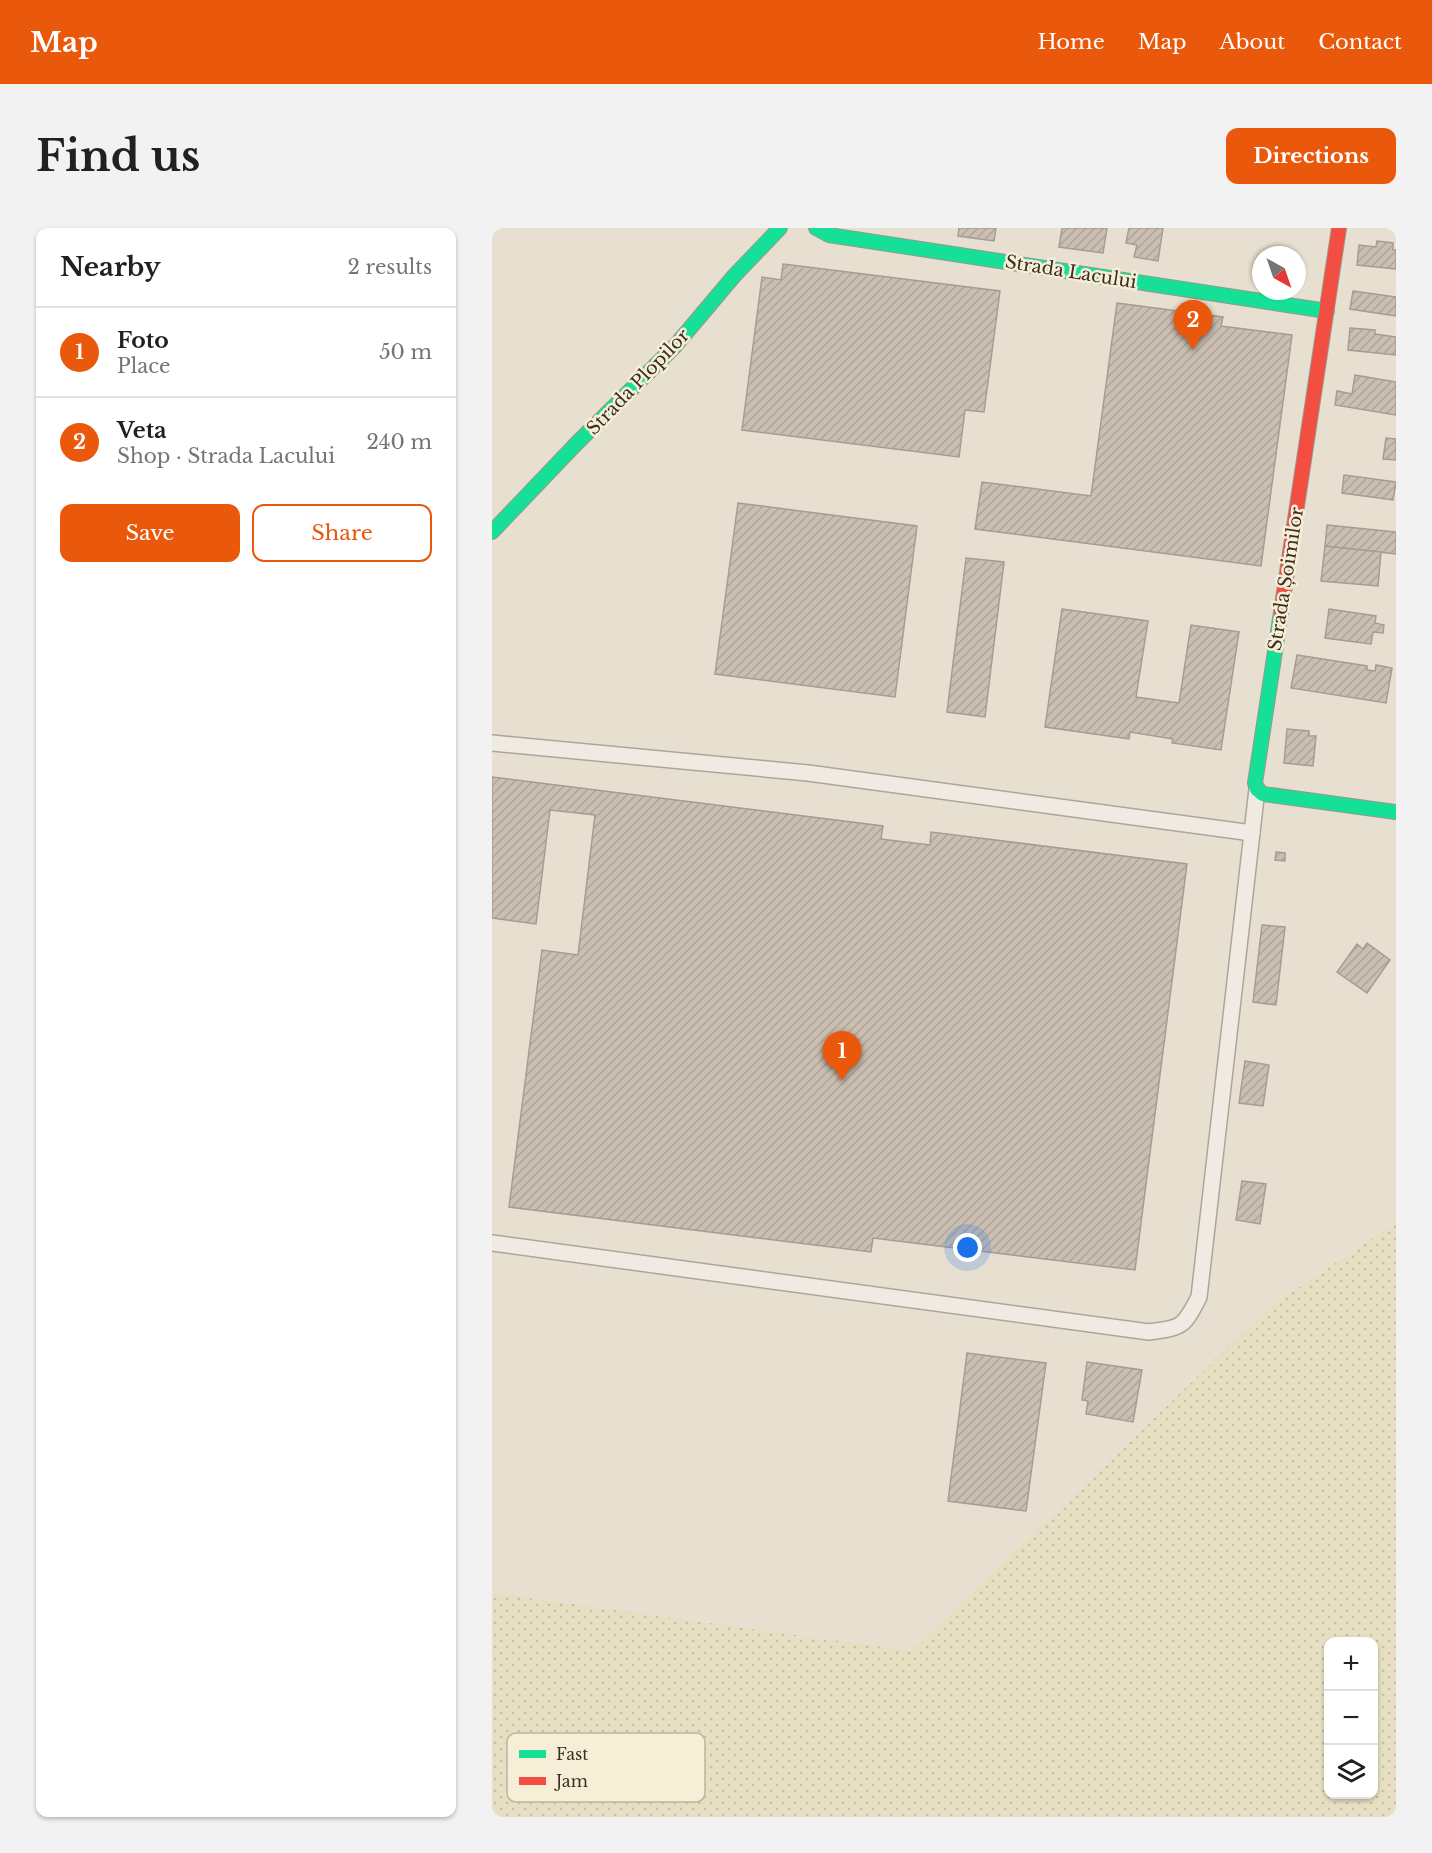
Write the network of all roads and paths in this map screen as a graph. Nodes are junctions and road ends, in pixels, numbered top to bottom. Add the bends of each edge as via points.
1 (780, 228) edge
2 (816, 228) edge
3 (1339, 228) edge
4 (1327, 310) junction
5 (492, 532) edge
6 (492, 743) edge
7 (1257, 789) junction
8 (1396, 812) edge
9 (1252, 833) junction
10 (492, 1243) edge

1 - 5 street, Strada Plopilor via 675,346
2 - 4 street, Strada Lacului via 829,235
3 - 4 street, Strada Șoimilor
4 - 7 street, Strada Șoimilor
6 - 9 lane via 808,774
7 - 8 street via 1263,794
7 - 9 lane
9 - 10 lane via 1199,1297 1186,1322 1149,1332

